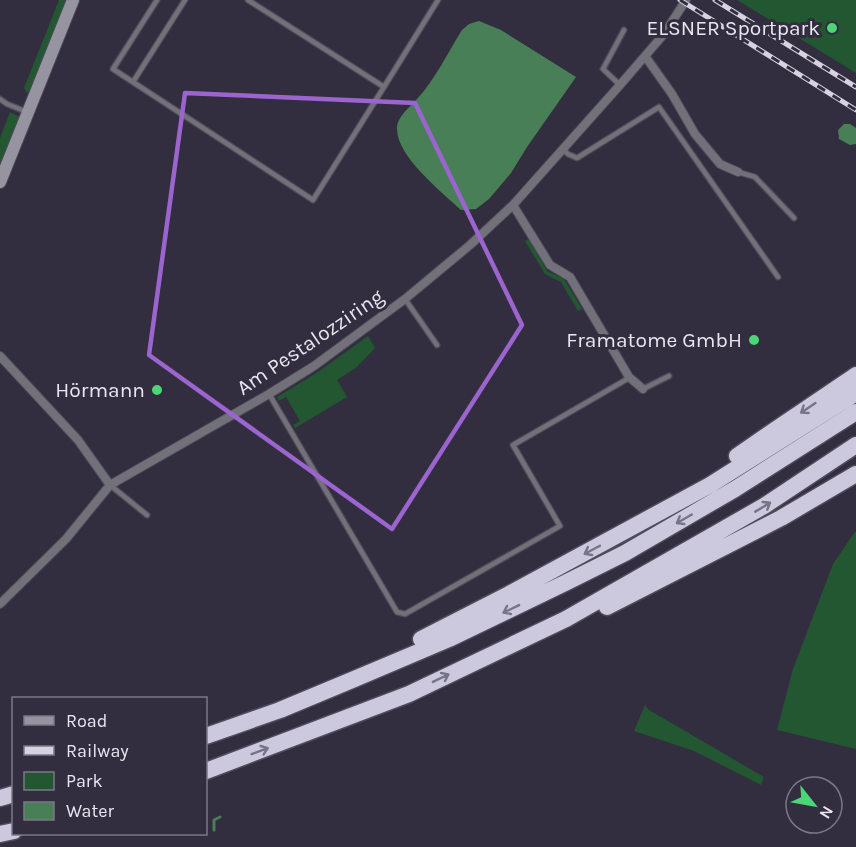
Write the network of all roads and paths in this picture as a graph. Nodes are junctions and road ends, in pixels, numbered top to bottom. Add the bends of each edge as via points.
1 (73, 0) edge
2 (157, 0) edge
3 (185, 0) edge
4 (248, 0) edge
5 (438, 0) edge
6 (686, 0) edge
7 (624, 30) dead end
8 (645, 56) junction
9 (133, 82) junction
10 (620, 85) junction
11 (384, 87) junction
12 (0, 99) edge
13 (28, 113) junction
14 (563, 149) junction
15 (738, 172) joint
16 (0, 182) edge
17 (513, 205) junction
18 (794, 218) dead end
19 (778, 277) dead end
20 (405, 299) junction
21 (437, 345) dead end
22 (0, 356) edge
23 (856, 375) edge
24 (669, 376) dead end
25 (629, 378) junction
26 (644, 389) joint
27 (856, 393) edge
28 (269, 394) junction
29 (856, 412) edge
30 (856, 445) edge
31 (856, 474) edge
32 (110, 485) junction
33 (147, 515) dead end
34 (643, 522) junction
35 (0, 604) edge
36 (566, 619) junction
37 (280, 710) junction
38 (207, 736) edge
39 (207, 771) edge

1 - 13 main road
2 - 9 lane via 113,69
3 - 9 lane
4 - 11 lane
5 - 11 lane
6 - 8 street, Am Pestalozziring
7 - 10 lane via 603,69
8 - 10 street, Am Pestalozziring
8 - 15 street via 695,134 720,164
9 - 11 lane via 313,200
10 - 14 street, Am Pestalozziring
12 - 13 lane
13 - 16 main road
14 - 17 street, Am Pestalozziring
14 - 19 lane via 577,158 659,107
15 - 18 lane via 755,177
17 - 20 street, Am Pestalozziring
17 - 25 street via 550,265 570,277
20 - 21 lane
20 - 28 street, Am Pestalozziring
22 - 32 street via 78,440
23 -> 34 highway
24 - 26 lane
25 - 26 street
25 - 28 lane via 513,445 560,526 405,614 397,612
27 - 34 highway via 710,485
28 - 32 street, Am Pestalozziring
29 -> 37 highway via 626,553 450,639
36 -> 30 highway via 764,506
31 - 36 highway via 781,518 608,607
32 - 33 lane
32 - 35 street, Am Pestalozziring via 66,539
34 -> 37 highway via 433,634 340,675
39 -> 36 highway via 410,694
37 - 38 highway

